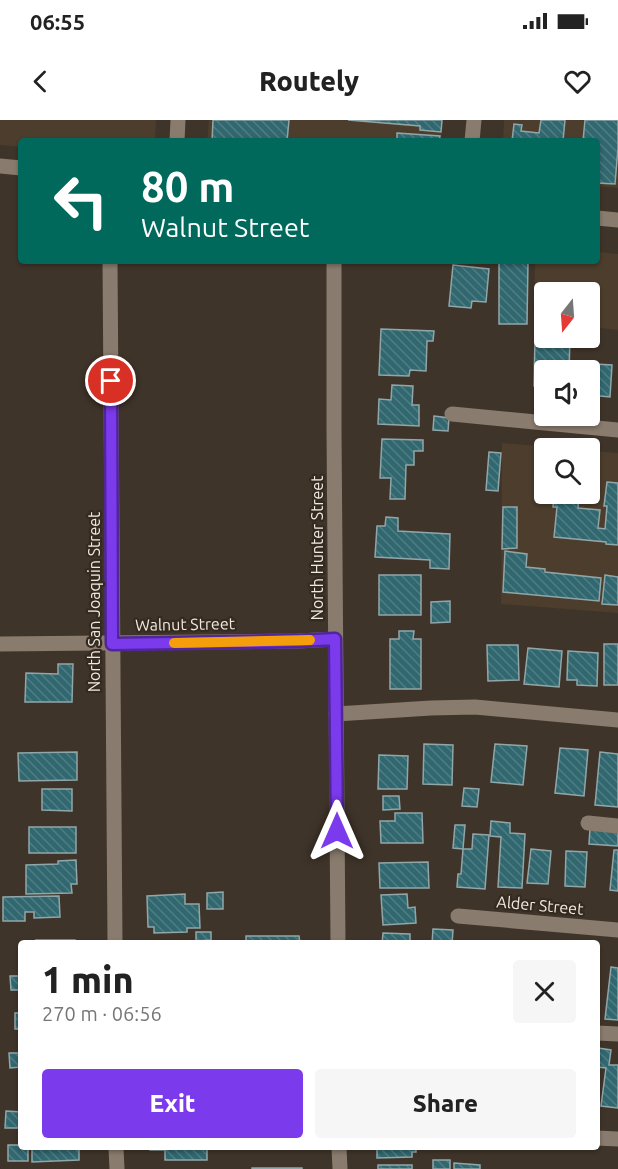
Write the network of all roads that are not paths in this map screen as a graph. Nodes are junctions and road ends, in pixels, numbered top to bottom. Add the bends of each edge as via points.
1 (178, 120) edge
2 (474, 120) edge
3 (177, 138) edge
4 (472, 138) edge
5 (0, 166) edge
6 (18, 168) edge
7 (600, 218) edge
8 (618, 220) edge
9 (110, 264) edge
10 (334, 264) edge
11 (452, 414) dead end
12 (618, 430) edge
13 (335, 639) junction
14 (0, 644) edge
15 (112, 644) junction
16 (336, 714) junction
17 (618, 720) edge
18 (588, 823) dead end
19 (618, 826) edge
20 (458, 916) dead end
21 (618, 930) edge
22 (115, 940) edge
23 (338, 940) edge
24 (600, 1033) edge
25 (618, 1034) edge
26 (600, 1138) edge
27 (618, 1140) edge
28 (117, 1150) edge
29 (339, 1150) edge
30 (117, 1169) edge
31 (339, 1169) edge

1 - 3 street
2 - 4 street
5 - 6 street
7 - 8 street
9 - 15 street, North San Joaquin Street
10 - 13 street, North Hunter Street
11 - 12 street
13 - 15 street, Walnut Street
13 - 16 street, North Hunter Street
14 - 15 street, Walnut Street
15 - 22 street, North San Joaquin Street
16 - 17 street via 475,707
16 - 23 street, North Hunter Street
18 - 19 street
20 - 21 street, Alder Street
24 - 25 street
26 - 27 street
28 - 30 street
29 - 31 street

